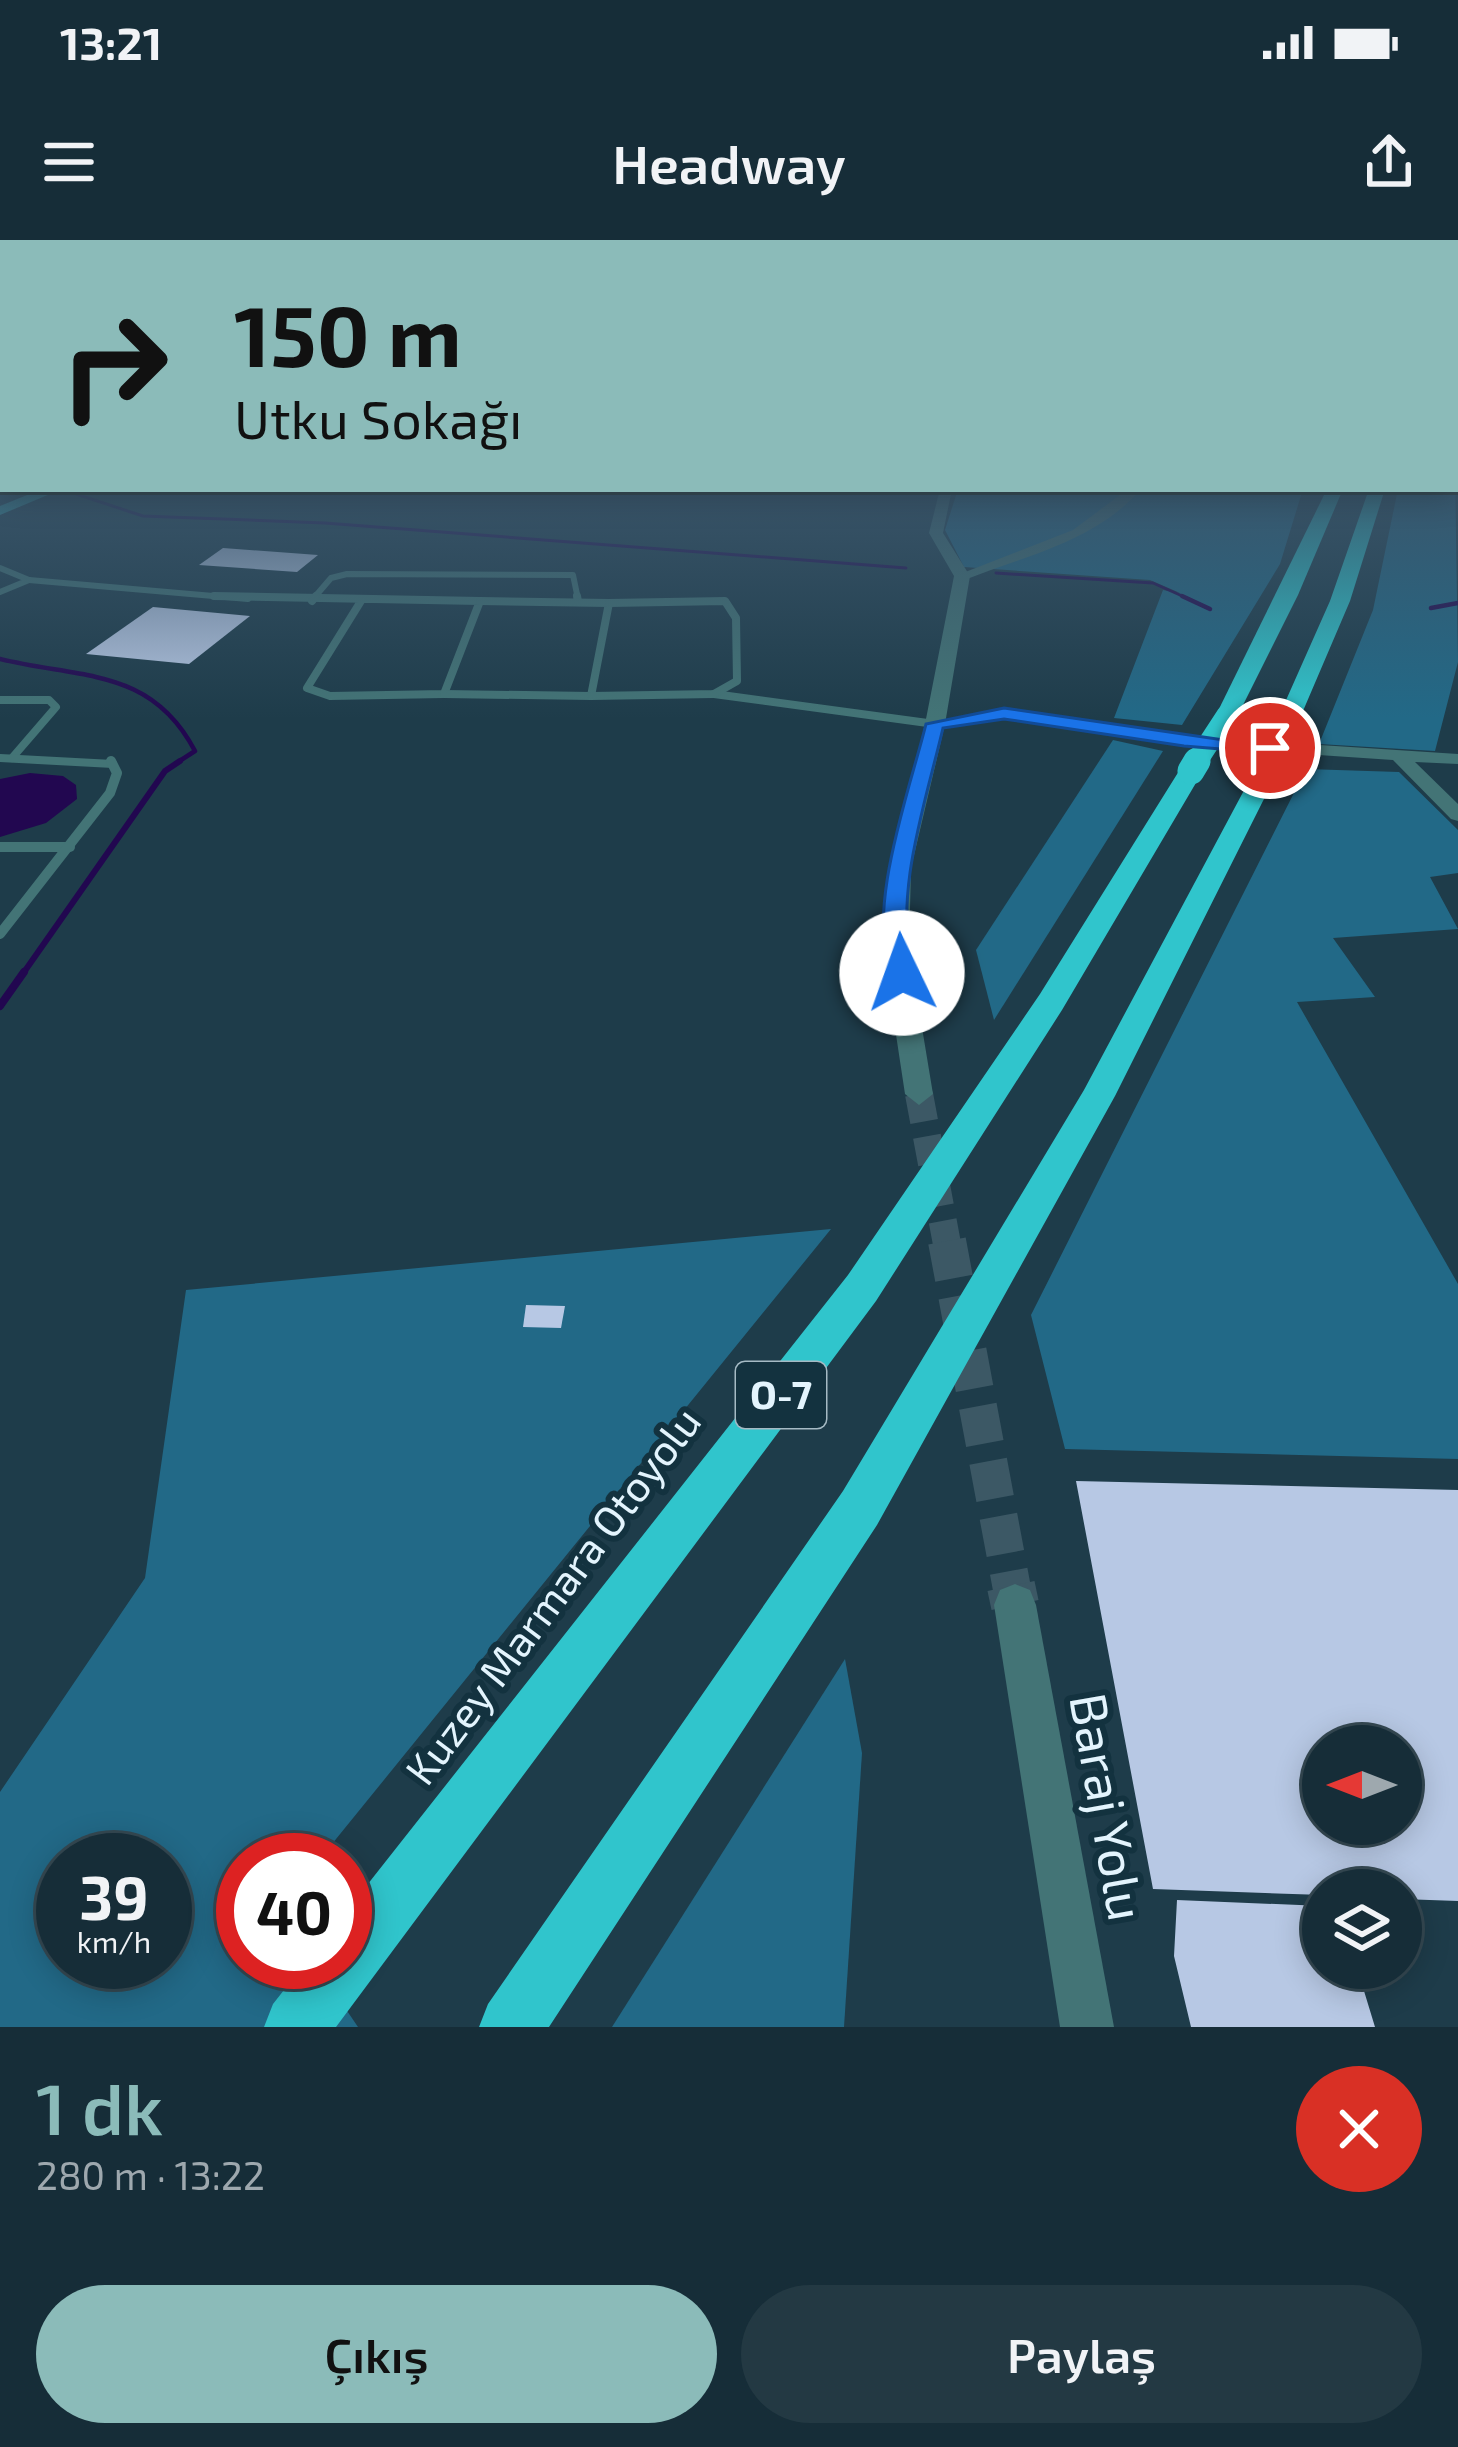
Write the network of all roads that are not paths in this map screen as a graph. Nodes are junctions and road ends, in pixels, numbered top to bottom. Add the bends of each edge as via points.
1 (948, 552) edge
2 (1028, 552) edge
3 (1307, 552) edge
4 (1357, 552) edge
5 (0, 568) edge
6 (457, 574) junction
7 (962, 576) junction
8 (29, 580) junction
9 (0, 592) edge
10 (312, 601) junction
11 (361, 601) junction
12 (444, 601) junction
13 (480, 601) junction
14 (578, 602) junction
15 (609, 602) junction
16 (444, 694) junction
17 (714, 694) junction
18 (591, 696) junction
19 (0, 700) edge
20 (935, 724) junction
21 (11, 758) edge
22 (1401, 758) junction
23 (1458, 759) edge
24 (0, 770) edge
25 (1458, 815) edge
26 (70, 847) junction
27 (0, 848) edge
28 (0, 934) edge
29 (919, 1094) tunnel mouth
30 (1015, 1606) tunnel mouth
31 (312, 2008) edge
32 (511, 2027) edge
33 (1087, 2027) edge

1 - 7 street
2 - 7 street
3 - 31 highway, Kuzey Marmara Otoyolu / O-7, bridge via 1227,715 862,1288
4 - 32 highway, bridge via 1261,781 1098,1096 860,1508
5 - 8 lane
6 - 10 lane via 347,574 331,578
6 - 12 lane
6 - 14 lane via 573,575
7 - 20 street
8 - 9 lane
8 - 10 lane
10 - 11 lane
11 - 12 lane
11 - 16 lane via 307,688 330,697
12 - 13 lane
13 - 14 lane
13 - 16 lane
14 - 15 lane
15 - 17 lane via 725,601 736,618 737,681
15 - 18 lane
16 - 18 lane
17 - 18 lane
17 - 20 lane
19 - 21 lane via 56,706
20 - 22 street via 1004,713 1184,741
20 - 29 street via 900,868 896,949
21 - 24 lane
21 - 26 lane via 111,760 117,773 110,793
22 - 23 street
22 - 25 street
26 - 27 lane
26 - 28 lane
30 - 33 street, Baraj Yolu

